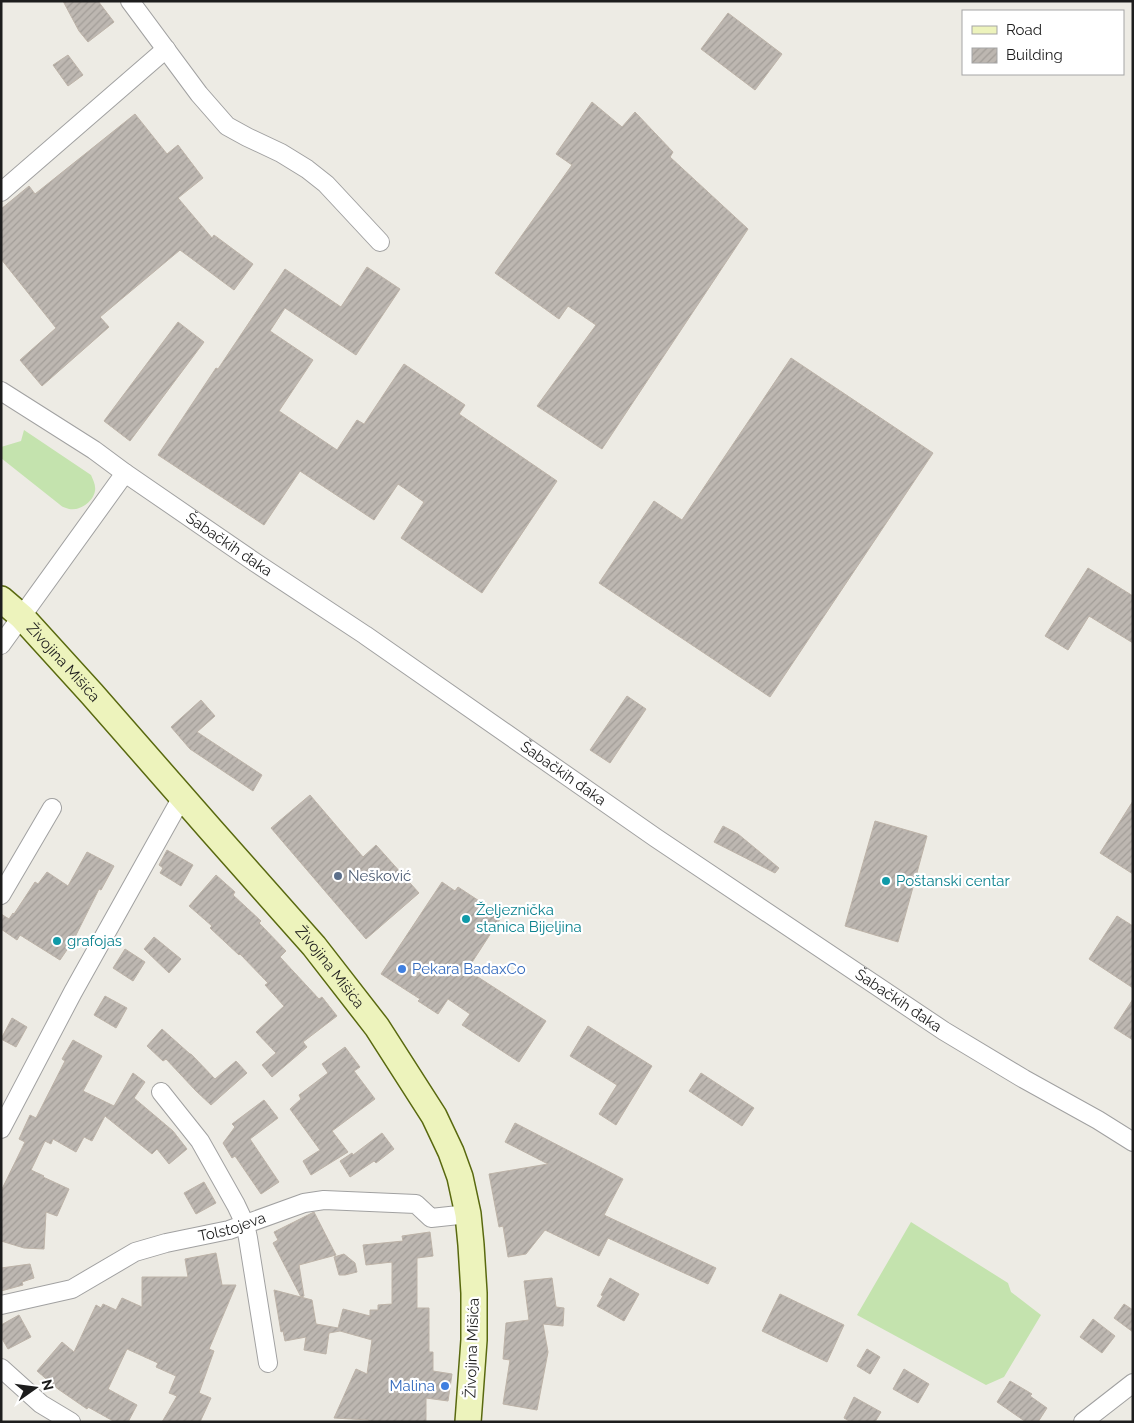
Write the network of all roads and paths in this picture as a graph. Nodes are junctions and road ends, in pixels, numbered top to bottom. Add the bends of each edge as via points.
1 (130, 1) edge
2 (166, 49) junction
3 (1, 192) edge
4 (380, 242) dead end
5 (1, 391) edge
6 (125, 473) junction
7 (1, 599) edge
8 (22, 617) junction
9 (1, 645) edge
10 (182, 797) junction
11 (52, 808) dead end
12 (1, 895) edge
13 (162, 1092) dead end
14 (1, 1129) edge
15 (1133, 1142) edge
16 (468, 1214) junction
17 (245, 1224) junction
18 (1, 1305) edge
19 (268, 1363) dead end
20 (1, 1368) edge
21 (1133, 1383) edge
22 (70, 1422) edge
23 (468, 1422) edge
24 (1083, 1422) edge

1 - 2 street
2 - 3 street
2 - 4 street via 199,94 228,126 307,169 326,184
5 - 6 street, Šabačkih đaka
6 - 8 street
6 - 15 street, Šabačkih đaka via 656,838 928,1020
7 - 8 main road, Živojina Mišića
8 - 9 street
8 - 10 main road, Živojina Mišića
10 - 14 street
10 - 16 main road, Živojina Mišića via 314,946 377,1028 434,1116 460,1177
11 - 12 street
13 - 17 street via 200,1141
16 - 17 street, Tolstojeva via 431,1218 416,1204 324,1200 304,1203
16 - 23 main road, Živojina Mišića via 474,1340
17 - 18 street, Tolstojeva via 135,1252 72,1289
17 - 19 street
20 - 22 street via 41,1404
21 - 24 street

